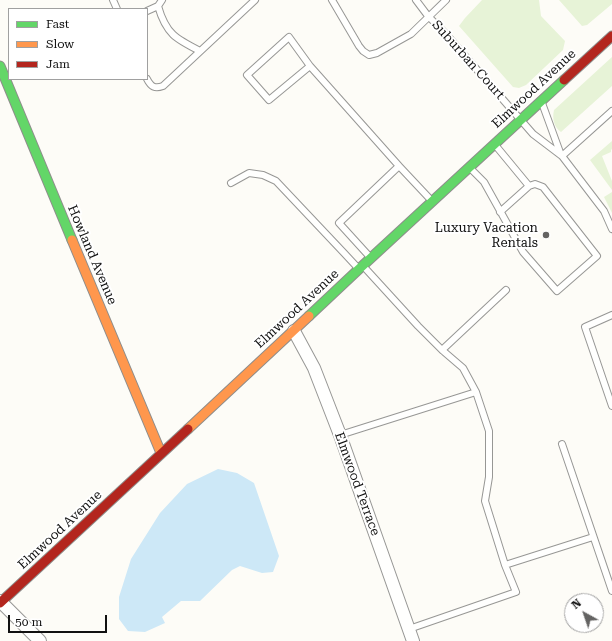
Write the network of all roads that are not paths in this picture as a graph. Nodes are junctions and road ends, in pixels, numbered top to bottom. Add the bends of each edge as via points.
1 (162, 0) edge
2 (256, 0) edge
3 (332, 0) edge
4 (416, 0) edge
5 (446, 0) edge
6 (158, 6) junction
7 (148, 11) edge
8 (428, 16) junction
9 (612, 36) edge
10 (200, 51) junction
11 (0, 66) edge
12 (310, 66) junction
13 (148, 80) edge
14 (540, 101) junction
15 (612, 111) edge
16 (521, 119) junction
17 (494, 144) junction
18 (562, 156) junction
19 (399, 166) junction
20 (470, 167) junction
21 (231, 183) dead end
22 (528, 186) junction
23 (432, 202) junction
24 (500, 212) junction
25 (612, 229) edge
26 (371, 258) junction
27 (360, 267) junction
28 (506, 290) dead end
29 (612, 315) edge
30 (294, 331) junction
31 (442, 350) junction
32 (476, 392) junction
33 (612, 406) edge
34 (340, 435) junction
35 (562, 444) dead end
36 (161, 454) junction
37 (593, 537) junction
38 (505, 565) junction
39 (612, 591) edge
40 (0, 602) edge
41 (411, 638) edge
42 (40, 641) edge

1 - 6 lane
2 - 10 lane
3 - 8 lane via 358,46 369,55 411,34
4 - 8 lane, Suburban Court
5 - 8 lane
6 - 7 lane
6 - 10 lane via 171,34
8 - 16 lane, Suburban Court
9 - 14 main road, Elmwood Avenue
10 - 13 lane via 163,86 154,87
11 - 36 main road, Howland Avenue
12 - 12 lane via 269,100 247,75 288,37
12 - 19 lane
14 - 16 main road, Elmwood Avenue
14 - 18 lane
15 - 18 lane
16 - 17 main road, Elmwood Avenue
16 - 18 lane, Suburban Court via 533,134
17 - 20 main road, Elmwood Avenue
17 - 22 lane
18 - 25 lane via 604,211
19 - 23 lane
19 - 26 lane via 339,223
20 - 23 main road, Elmwood Avenue
20 - 24 lane via 484,182
21 - 27 lane via 249,173 264,175 276,181
22 - 24 lane
22 - 24 lane via 535,184 543,188 597,256 557,291 523,252
23 - 26 main road, Elmwood Avenue
26 - 27 main road, Elmwood Avenue
27 - 30 main road, Elmwood Avenue
27 - 31 lane
28 - 31 lane
29 - 33 lane via 585,327
30 - 34 street, Elmwood Terrace via 314,368
30 - 36 main road, Elmwood Avenue
31 - 32 lane via 463,368
32 - 34 lane
32 - 38 lane via 489,431 489,477 485,502
34 - 41 street, Elmwood Terrace
35 - 37 lane
36 - 40 main road, Elmwood Avenue
37 - 38 lane
37 - 39 lane
38 - 41 lane via 516,592
40 - 42 street

